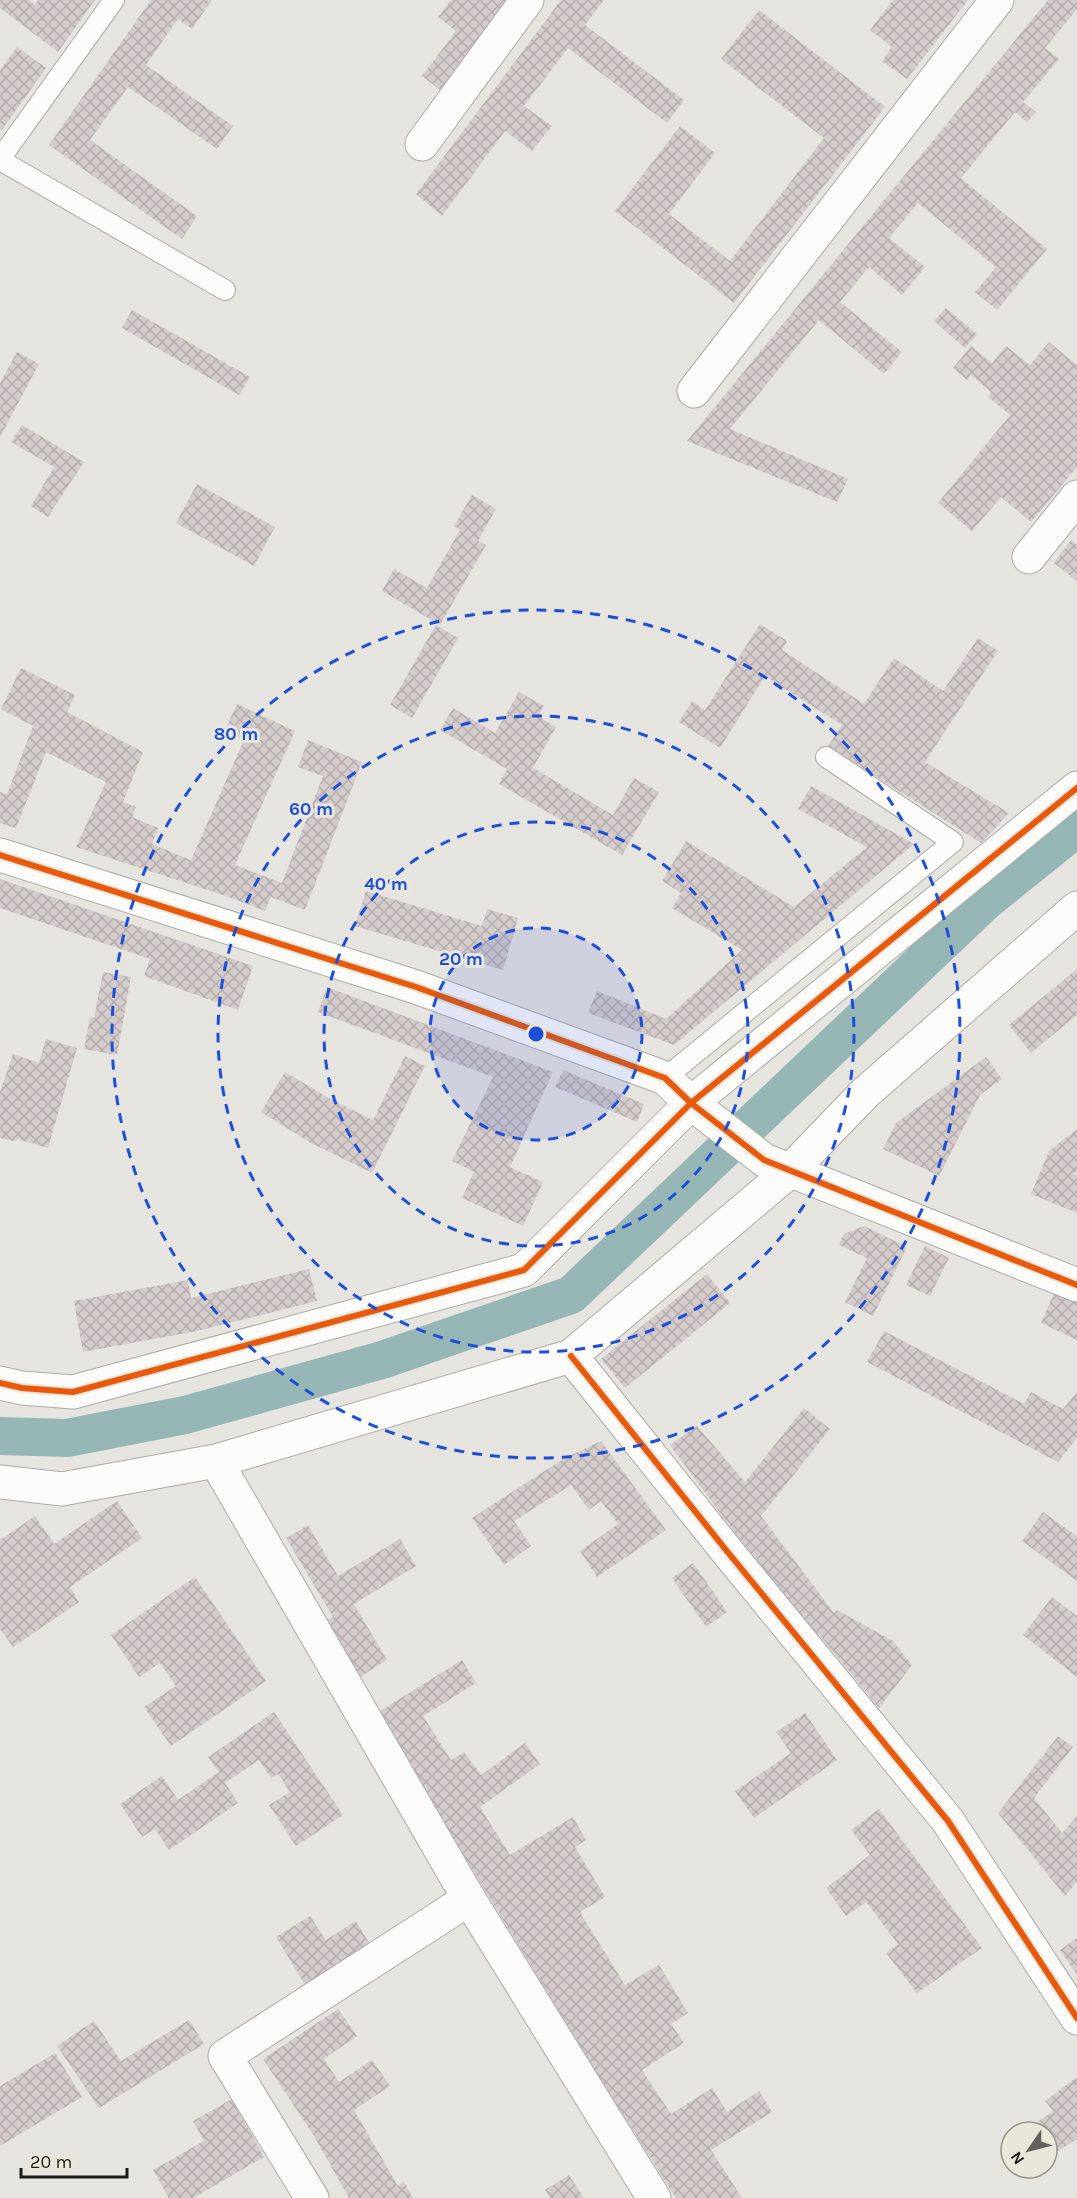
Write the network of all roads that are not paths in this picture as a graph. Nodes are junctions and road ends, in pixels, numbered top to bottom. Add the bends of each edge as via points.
1 (114, 0) edge
2 (527, 0) edge
3 (997, 0) edge
4 (422, 144) dead end
5 (0, 160) edge
6 (225, 290) dead end
7 (694, 391) dead end
8 (1077, 496) edge
9 (1029, 556) dead end
10 (826, 757) dead end
11 (1077, 788) edge
12 (0, 855) edge
13 (1077, 908) edge
14 (665, 1078) junction
15 (698, 1109) junction
16 (777, 1165) junction
17 (1077, 1285) edge
18 (571, 1356) junction
19 (0, 1383) edge
20 (216, 1461) junction
21 (0, 1482) edge
22 (469, 1899) junction
23 (1077, 2018) edge
24 (312, 2198) edge
25 (654, 2198) edge

1 - 5 lane
2 - 4 street
3 - 7 street
5 - 6 lane
8 - 9 street
10 - 14 lane via 953,842
11 - 15 street
12 - 14 street via 417,987
13 - 16 street
14 - 15 street
15 - 16 street
15 - 19 street via 524,1270 73,1392 22,1389
16 - 17 street
16 - 18 street
18 - 20 street
18 - 23 street via 948,1821
20 - 21 street via 62,1490
20 - 22 street
22 - 24 street via 225,2056
22 - 25 street

